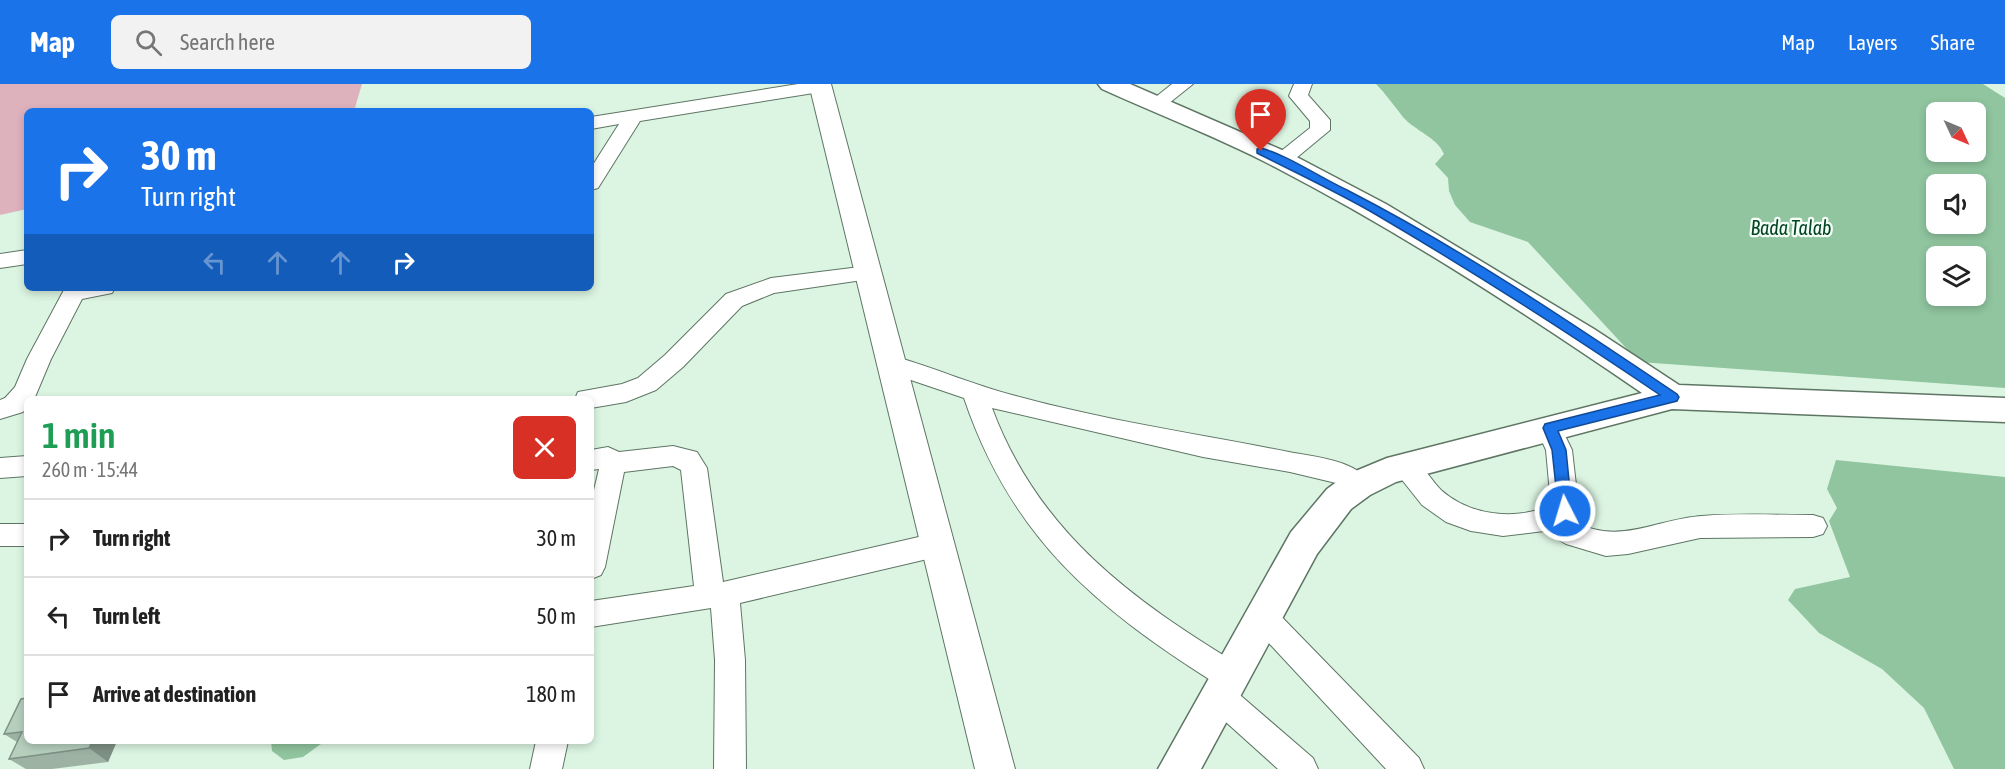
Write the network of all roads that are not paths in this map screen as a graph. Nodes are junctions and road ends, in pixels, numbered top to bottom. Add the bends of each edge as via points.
1 (1110, 84) edge
2 (1185, 84) edge
3 (1303, 84) edge
4 (820, 85) edge
5 (1156, 104) junction
6 (633, 117) junction
7 (594, 123) edge
8 (1282, 160) junction
9 (594, 179) edge
10 (24, 257) edge
11 (0, 261) edge
12 (868, 273) junction
13 (74, 291) edge
14 (892, 369) junction
15 (975, 394) junction
16 (1672, 397) junction
17 (594, 398) edge
18 (0, 410) edge
19 (2005, 410) edge
20 (1550, 428) junction
21 (602, 461) edge
22 (24, 466) edge
23 (1404, 466) junction
24 (0, 468) edge
25 (1358, 485) junction
26 (1549, 520) junction
27 (1813, 525) dead end
28 (0, 535) edge
29 (24, 535) edge
30 (594, 538) edge
31 (936, 545) junction
32 (718, 595) junction
33 (594, 614) edge
34 (1263, 617) junction
35 (1225, 686) junction
36 (551, 744) edge
37 (546, 769) edge
38 (730, 769) edge
39 (995, 769) edge
40 (1179, 769) edge
41 (1302, 769) edge
42 (1408, 769) edge

1 - 5 main road
2 - 5 street
3 - 8 street via 1299,96 1320,120 1320,130
4 - 6 street
4 - 12 street
5 - 8 main road
6 - 7 street
6 - 9 street
8 - 16 main road via 1447,252 1583,336
10 - 11 street
12 - 14 street
12 - 17 street via 771,286 734,300 647,384 626,393
13 - 18 street via 26,391 14,405
14 - 15 street via 903,368
14 - 31 street
15 - 25 street via 1344,475
15 - 35 street via 1003,464 1040,522 1097,579
16 - 19 main road
16 - 20 main road
20 - 23 main road
20 - 26 street via 1559,450 1565,511
21 - 30 street
21 - 32 street via 674,456 688,459 694,468
22 - 24 street
23 - 25 main road
23 - 26 street via 1429,495 1470,520 1513,525
25 - 34 main road via 1339,499 1304,543
26 - 27 street via 1576,536 1606,544 1700,527
28 - 29 street
31 - 32 street
31 - 39 street
32 - 33 street
32 - 38 street via 730,660
34 - 35 main road
34 - 42 street
35 - 40 main road
35 - 41 street
36 - 37 street

